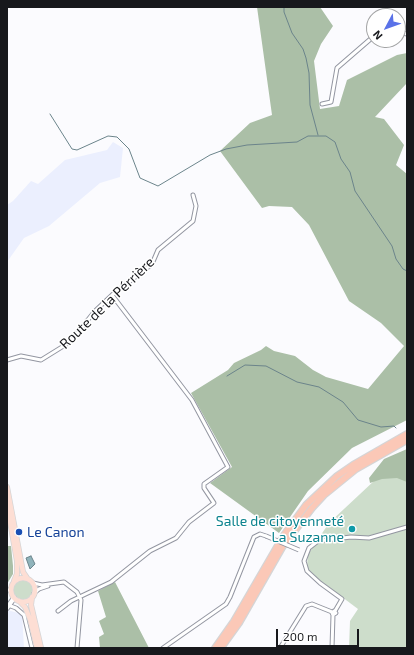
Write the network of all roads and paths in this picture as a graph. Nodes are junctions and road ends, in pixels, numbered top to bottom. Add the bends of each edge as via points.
1 (366, 43) edge
2 (322, 104) dead end
3 (193, 194) dead end
4 (112, 294) junction
5 (7, 360) edge
6 (407, 434) edge
7 (407, 440) edge
8 (7, 487) edge
9 (7, 504) edge
10 (407, 527) edge
11 (306, 553) junction
12 (28, 578) junction
13 (14, 581) junction
14 (33, 583) junction
15 (69, 586) junction
16 (9, 590) edge
17 (34, 595) junction
18 (80, 597) junction
19 (16, 599) junction
20 (8, 606) edge
21 (58, 610) dead end
22 (334, 613) junction
23 (32, 648) edge
24 (37, 648) edge
25 (41, 648) edge
26 (77, 648) edge
27 (163, 648) edge
28 (215, 648) edge
29 (221, 648) edge
30 (280, 648) edge
31 (332, 648) edge

1 - 2 street via 337,68 331,102
3 - 4 street, Route de la Pérrière via 196,206 193,221 158,250 152,264
4 - 5 street, Route de la Pérrière via 70,342 39,360 21,356
4 - 18 street via 192,400 228,467 203,485 214,503 189,522 176,538 150,551 111,582
6 - 28 highway via 380,447 337,476 306,505 284,535 234,621
7 - 29 highway via 356,469 312,508 290,536 239,623
8 - 12 main road via 22,566
9 - 13 main road via 17,561
10 - 11 street via 369,538 350,537 318,541
11 - 22 street via 304,561 307,571 342,600
11 - 27 street, bridge via 257,534 227,602
12 - 13 main road
12 - 14 main road
13 - 16 main road
14 - 15 street via 42,585 64,582
14 - 17 main road
15 - 17 street via 62,584 42,587
15 - 18 street
16 - 19 main road
17 - 19 main road via 25,602
17 - 25 main road via 31,605
18 - 21 street
18 - 26 street
19 - 20 street
19 - 24 main road via 25,607
20 - 23 street via 16,608 24,615
22 - 30 street via 312,604 306,606
22 - 31 street

